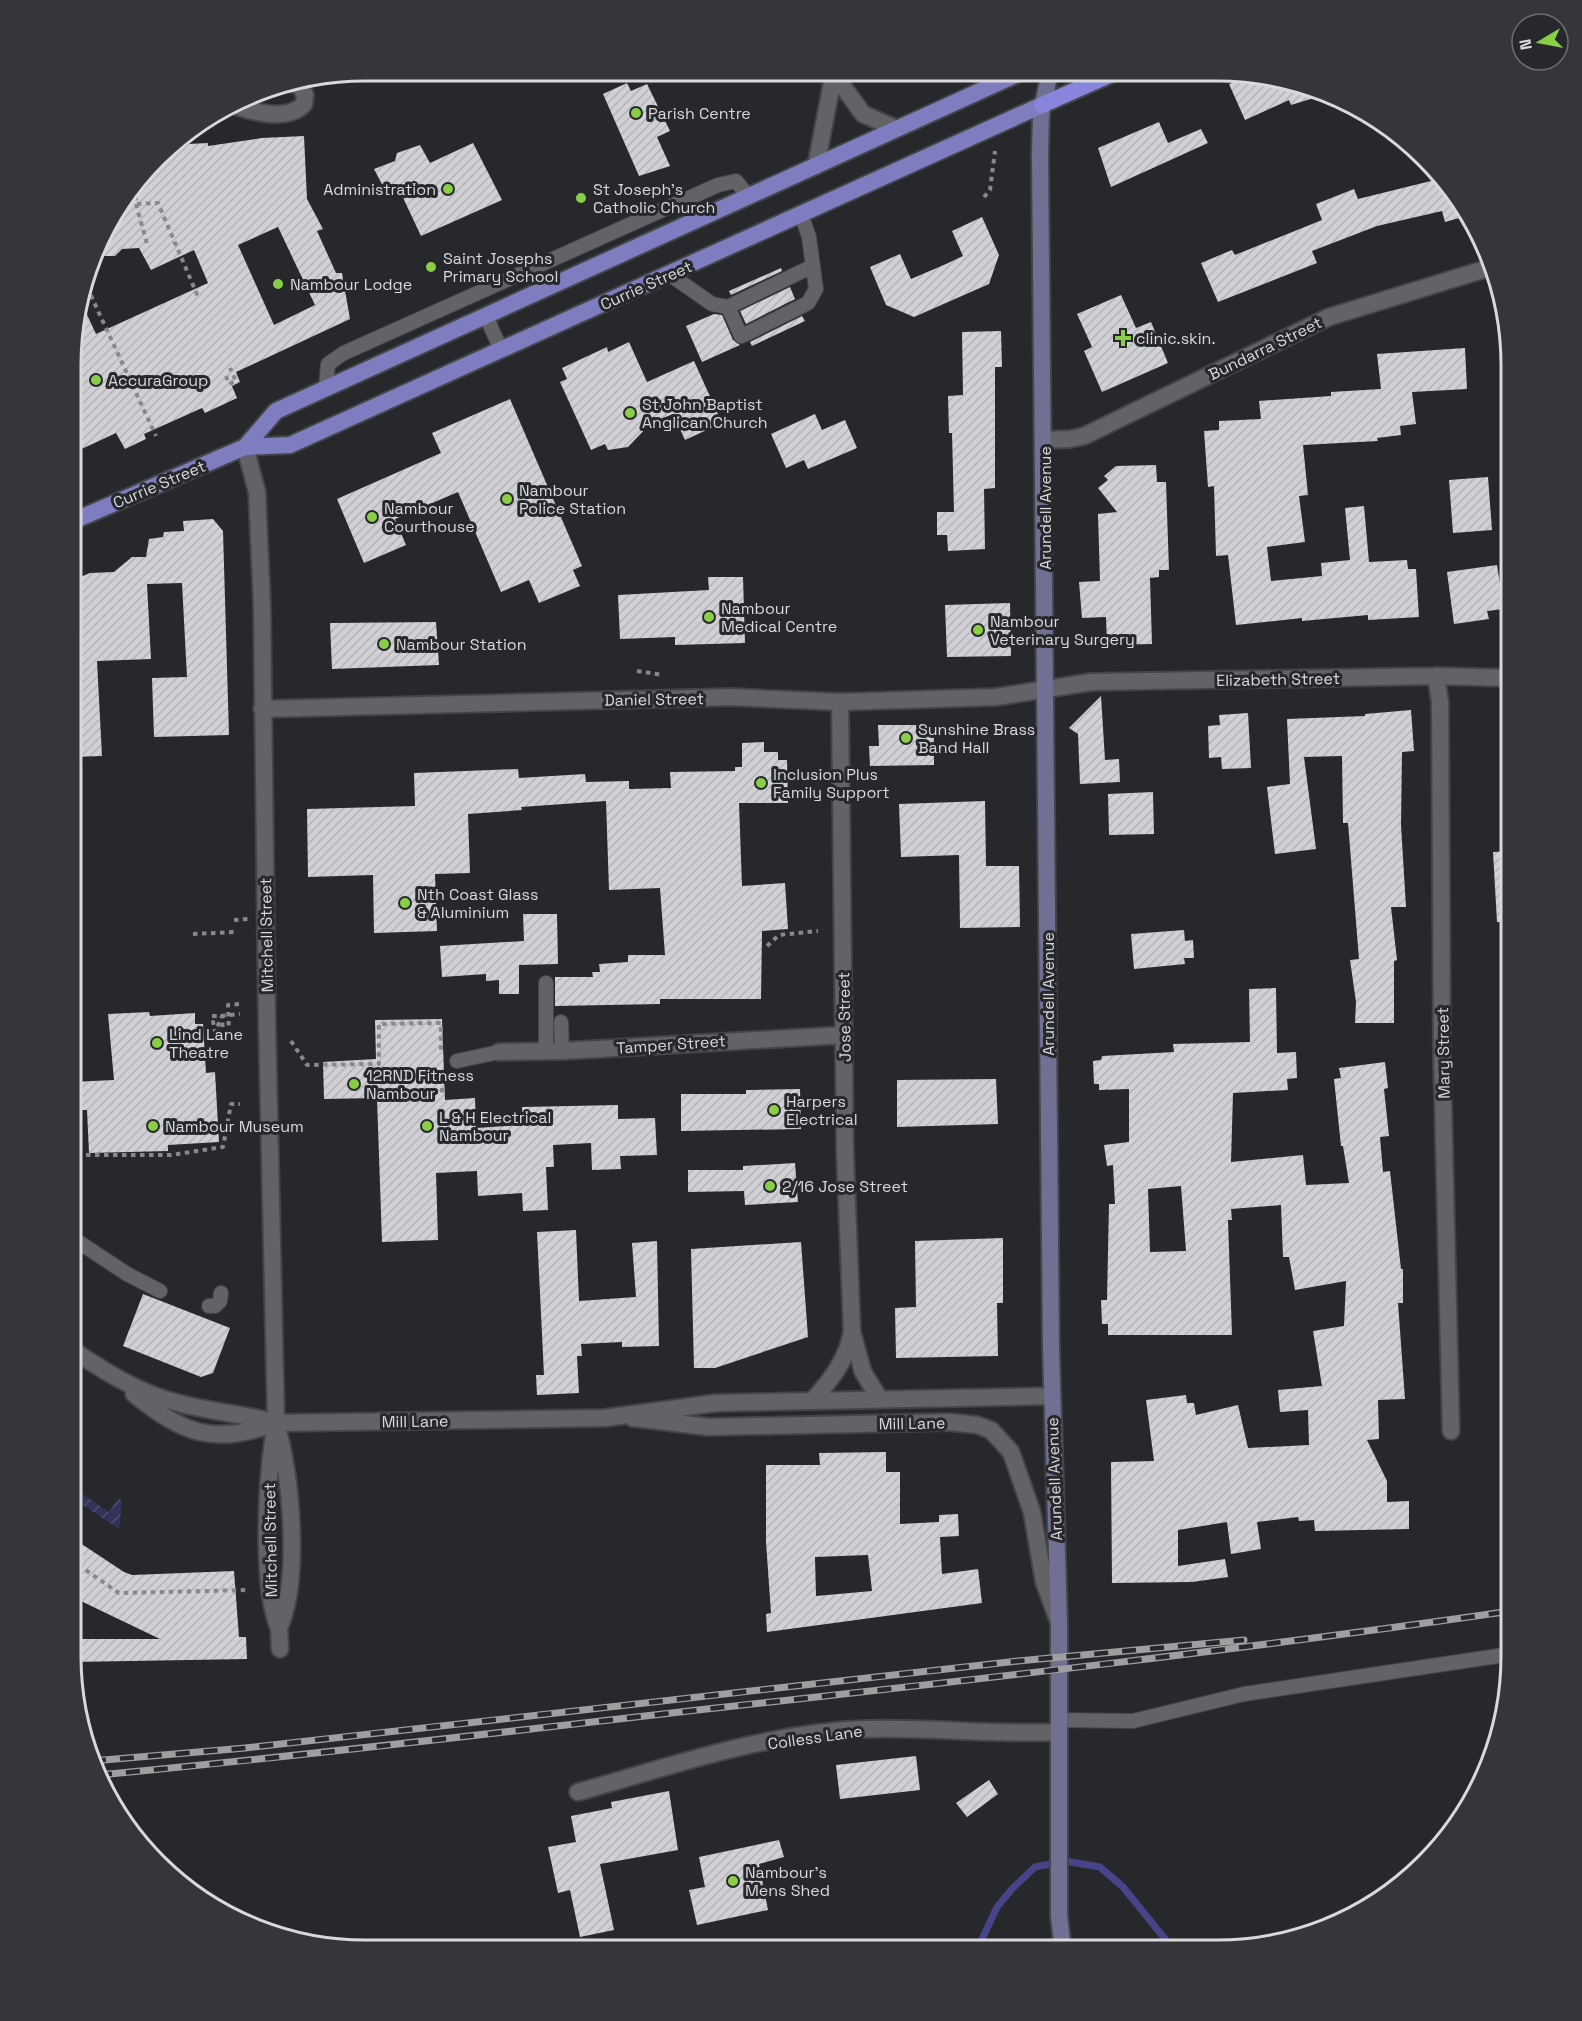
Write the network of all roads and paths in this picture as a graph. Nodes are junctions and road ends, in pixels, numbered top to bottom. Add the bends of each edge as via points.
1 (832, 81) edge
2 (840, 81) edge
3 (1002, 81) edge
4 (1048, 81) edge
5 (1096, 81) edge
6 (301, 88) edge
7 (1042, 105) junction
8 (245, 108) edge
9 (895, 128) junction
10 (995, 152) dead end
11 (816, 166) junction
12 (749, 197) junction
13 (984, 197) dead end
14 (136, 198) edge
15 (136, 204) junction
16 (801, 214) junction
17 (147, 244) dead end
18 (813, 266) junction
19 (1484, 269) edge
20 (669, 274) junction
21 (90, 294) edge
22 (199, 299) dead end
23 (728, 307) junction
24 (486, 316) junction
25 (501, 350) junction
26 (230, 368) dead end
27 (226, 376) dead end
28 (326, 387) junction
29 (156, 436) dead end
30 (1044, 440) junction
31 (245, 447) junction
32 (81, 518) edge
33 (638, 671) dead end
34 (663, 675) dead end
35 (1436, 676) junction
36 (1501, 678) edge
37 (1046, 689) junction
38 (840, 702) junction
39 (262, 709) junction
40 (818, 931) dead end
41 (235, 932) dead end
42 (193, 934) dead end
43 (767, 946) dead end
44 (546, 983) dead end
45 (239, 1004) dead end
46 (240, 1014) dead end
47 (229, 1015) junction
48 (561, 1022) dead end
49 (844, 1035) junction
50 (291, 1041) dead end
51 (554, 1051) junction
52 (499, 1052) joint
53 (457, 1061) dead end
54 (442, 1095) dead end
55 (240, 1104) dead end
56 (86, 1155) dead end
57 (81, 1244) edge
58 (160, 1292) dead end
59 (221, 1293) dead end
60 (209, 1306) dead end
61 (852, 1331) junction
62 (81, 1356) edge
63 (112, 1377) junction
64 (1052, 1396) junction
65 (879, 1398) junction
66 (813, 1400) junction
67 (626, 1417) junction
68 (276, 1424) junction
69 (1451, 1431) dead end
70 (81, 1567) edge
71 (249, 1590) dead end
72 (1059, 1622) junction
73 (280, 1648) dead end
74 (1501, 1655) edge
75 (1058, 1726) junction
76 (578, 1792) dead end
77 (1059, 1940) edge

1 - 11 street
2 - 9 street via 863,114
3 - 9 main road, Currie Street
4 - 7 main road, Arundell Avenue
5 - 7 highway
6 - 8 street via 304,104 294,111
7 - 16 main road, Currie Street
7 - 30 main road, Arundell Avenue
9 - 11 main road, Currie Street
10 - 13 path via 990,190
11 - 12 main road, Currie Street
12 - 24 main road, Currie Street
12 - 28 lane via 736,181 718,185 332,359 327,367
14 - 15 path
15 - 17 path
15 - 22 path via 158,203
16 - 18 lane
16 - 20 main road, Currie Street
18 - 23 lane
18 - 23 lane via 816,289 808,303 741,336
19 - 30 street, Bundarra Street via 1329,317 1084,436
20 - 23 lane via 712,304
20 - 25 main road, Currie Street
21 - 29 path
24 - 25 lane
24 - 28 main road, Currie Street
25 - 31 main road, Currie Street via 290,445
26 - 27 path via 236,381 229,384
28 - 31 main road, Currie Street via 276,411
30 - 37 main road, Arundell Avenue
31 - 32 main road, Currie Street
31 - 39 street, Mitchell Street via 257,492
33 - 34 path
35 - 36 street, Elizabeth Street
35 - 37 street, Elizabeth Street via 1102,682
35 - 69 street, Mary Street via 1440,702
37 - 38 street, Daniel Street via 996,697
37 - 64 main road, Arundell Avenue
38 - 39 street, Daniel Street via 731,697
38 - 49 street, Jose Street
39 - 68 street, Mitchell Street
40 - 43 path via 779,935
41 - 42 path
44 - 51 lane
45 - 47 path via 228,1005
46 - 47 path
47 - 47 path via 222,1016 223,1035 229,1034
48 - 51 lane
49 - 51 street, Tamper Street
49 - 61 street, Jose Street
50 - 54 path via 307,1065 380,1064 379,1024 441,1023
51 - 52 street, Tamper Street
52 - 53 lane
55 - 56 path via 231,1104 223,1147 171,1155
57 - 58 lane
59 - 60 lane via 220,1301
61 - 65 street, Jose Street via 861,1367
61 - 66 street, Jose Street via 841,1363
62 - 63 street, Mill Lane
63 - 68 street, Mill Lane via 168,1401 235,1412
63 - 68 street, Mill Lane via 158,1413 187,1429 232,1435
64 - 65 street, Mill Lane
64 - 72 main road, Arundell Avenue
65 - 66 street, Mill Lane
66 - 67 street, Mill Lane via 675,1406
67 - 68 street, Mill Lane
67 - 72 street, Mill Lane via 690,1427 949,1422 992,1430 1011,1452 1027,1495 1044,1582
68 - 73 street, Mitchell Street via 288,1472 291,1518 289,1595 279,1628
70 - 71 path via 119,1593
72 - 75 main road, Arundell Avenue
74 - 75 lane via 1244,1694 1133,1721
75 - 76 street, Colless Lane via 866,1729 809,1735 750,1746
75 - 77 main road, Arundell Avenue

